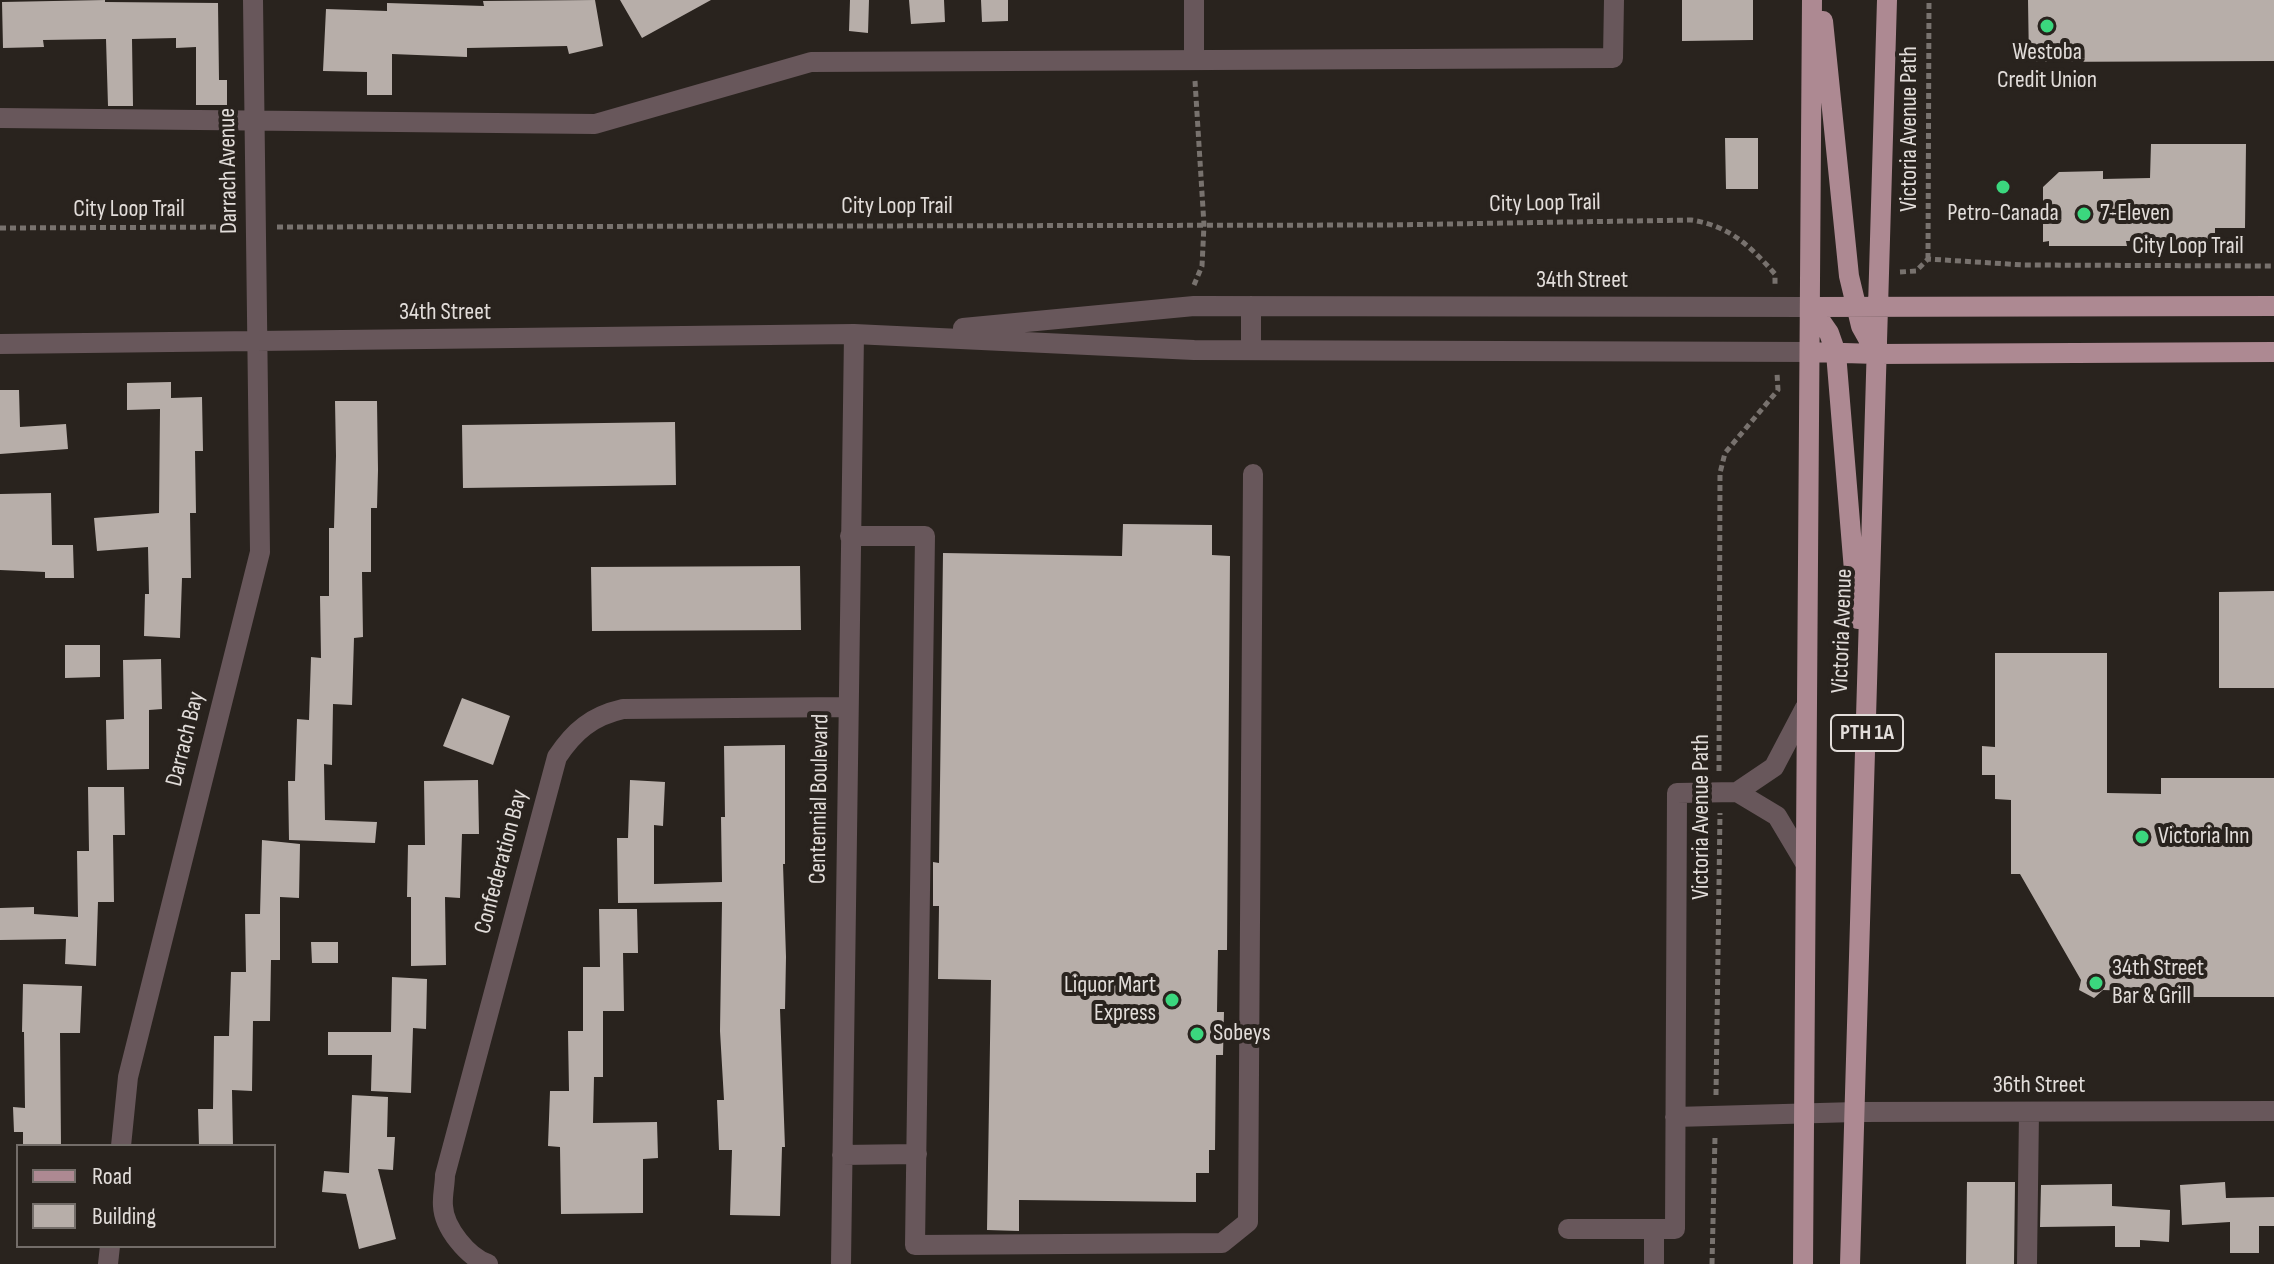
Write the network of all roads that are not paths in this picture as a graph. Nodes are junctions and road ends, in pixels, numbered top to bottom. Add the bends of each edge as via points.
1 (253, 0) edge
2 (1194, 0) edge
3 (1614, 0) edge
4 (1812, 0) edge
5 (1821, 0) edge
6 (1887, 0) edge
7 (1194, 59) junction
8 (0, 118) edge
9 (254, 120) junction
10 (1251, 306) junction
11 (2274, 306) edge
12 (1811, 307) junction
13 (1856, 307) junction
14 (1877, 307) junction
15 (854, 334) junction
16 (891, 334) junction
17 (257, 341) junction
18 (0, 344) edge
19 (1251, 350) junction
20 (1811, 352) junction
21 (2274, 352) edge
22 (1836, 353) junction
23 (1877, 354) junction
24 (1253, 474) dead end
25 (850, 536) junction
26 (847, 707) junction
27 (1805, 708) junction
28 (1867, 718) junction
29 (1728, 791) junction
30 (1805, 863) junction
31 (2274, 1111) edge
32 (1856, 1112) junction
33 (2029, 1112) junction
34 (1804, 1113) junction
35 (1675, 1117) junction
36 (121, 1144) edge
37 (917, 1154) junction
38 (842, 1155) junction
39 (1568, 1229) dead end
40 (1654, 1229) junction
41 (488, 1264) edge
42 (841, 1264) edge
43 (1654, 1264) edge
44 (1803, 1264) edge
45 (1850, 1264) edge
46 (2027, 1264) edge

1 - 9 street, Darrach Avenue
2 - 7 street
3 - 7 street via 1613,58
4 - 12 main road, Victoria Avenue / PTH 1A
5 - 13 main road
6 - 14 main road, Victoria Avenue / PTH 1A
7 - 9 street via 811,62 595,124
8 - 9 street
9 - 17 street, Darrach Avenue
10 - 12 street, 34th Street
10 - 16 street, 34th Street via 1194,306
10 - 19 street
11 - 14 main road, 34th Street
12 - 13 main road, 34th Street
12 - 20 main road, Victoria Avenue / PTH 1A
12 - 22 main road
13 - 14 main road, 34th Street
13 - 23 main road
14 - 23 main road, Victoria Avenue / PTH 1A
15 - 16 street, 34th Street
15 - 17 street, 34th Street
15 - 25 street, Centennial Boulevard
16 - 19 street, 34th Street
17 - 18 street, 34th Street
17 - 36 street, Darrach Bay via 260,552 128,1077
19 - 20 street, 34th Street
20 - 22 main road, 34th Street
20 - 27 main road, Victoria Avenue / PTH 1A
21 - 23 main road, 34th Street
22 - 23 main road, 34th Street
22 - 28 main road
23 - 28 main road, Victoria Avenue / PTH 1A
24 - 37 street via 1248,1222 1222,1243 915,1245
25 - 26 street, Centennial Boulevard
25 - 37 street via 925,536
26 - 38 street, Centennial Boulevard
26 - 41 street, Confederation Bay via 623,709 588,722 557,757 445,1175 442,1209 450,1228
27 - 29 street via 1774,767
27 - 30 main road, Victoria Avenue / PTH 1A
28 - 32 main road, Victoria Avenue / PTH 1A
29 - 30 street via 1777,816
29 - 35 street via 1677,793
30 - 34 main road, Victoria Avenue / PTH 1A
31 - 33 street, 36th Street
32 - 33 street, 36th Street
32 - 34 street, 36th Street
32 - 45 main road, Victoria Avenue / PTH 1A
33 - 46 street
34 - 35 street, 36th Street
34 - 44 main road, Victoria Avenue / PTH 1A
35 - 40 street via 1675,1229
37 - 38 street
38 - 42 street, Centennial Boulevard
39 - 40 street
40 - 43 street

